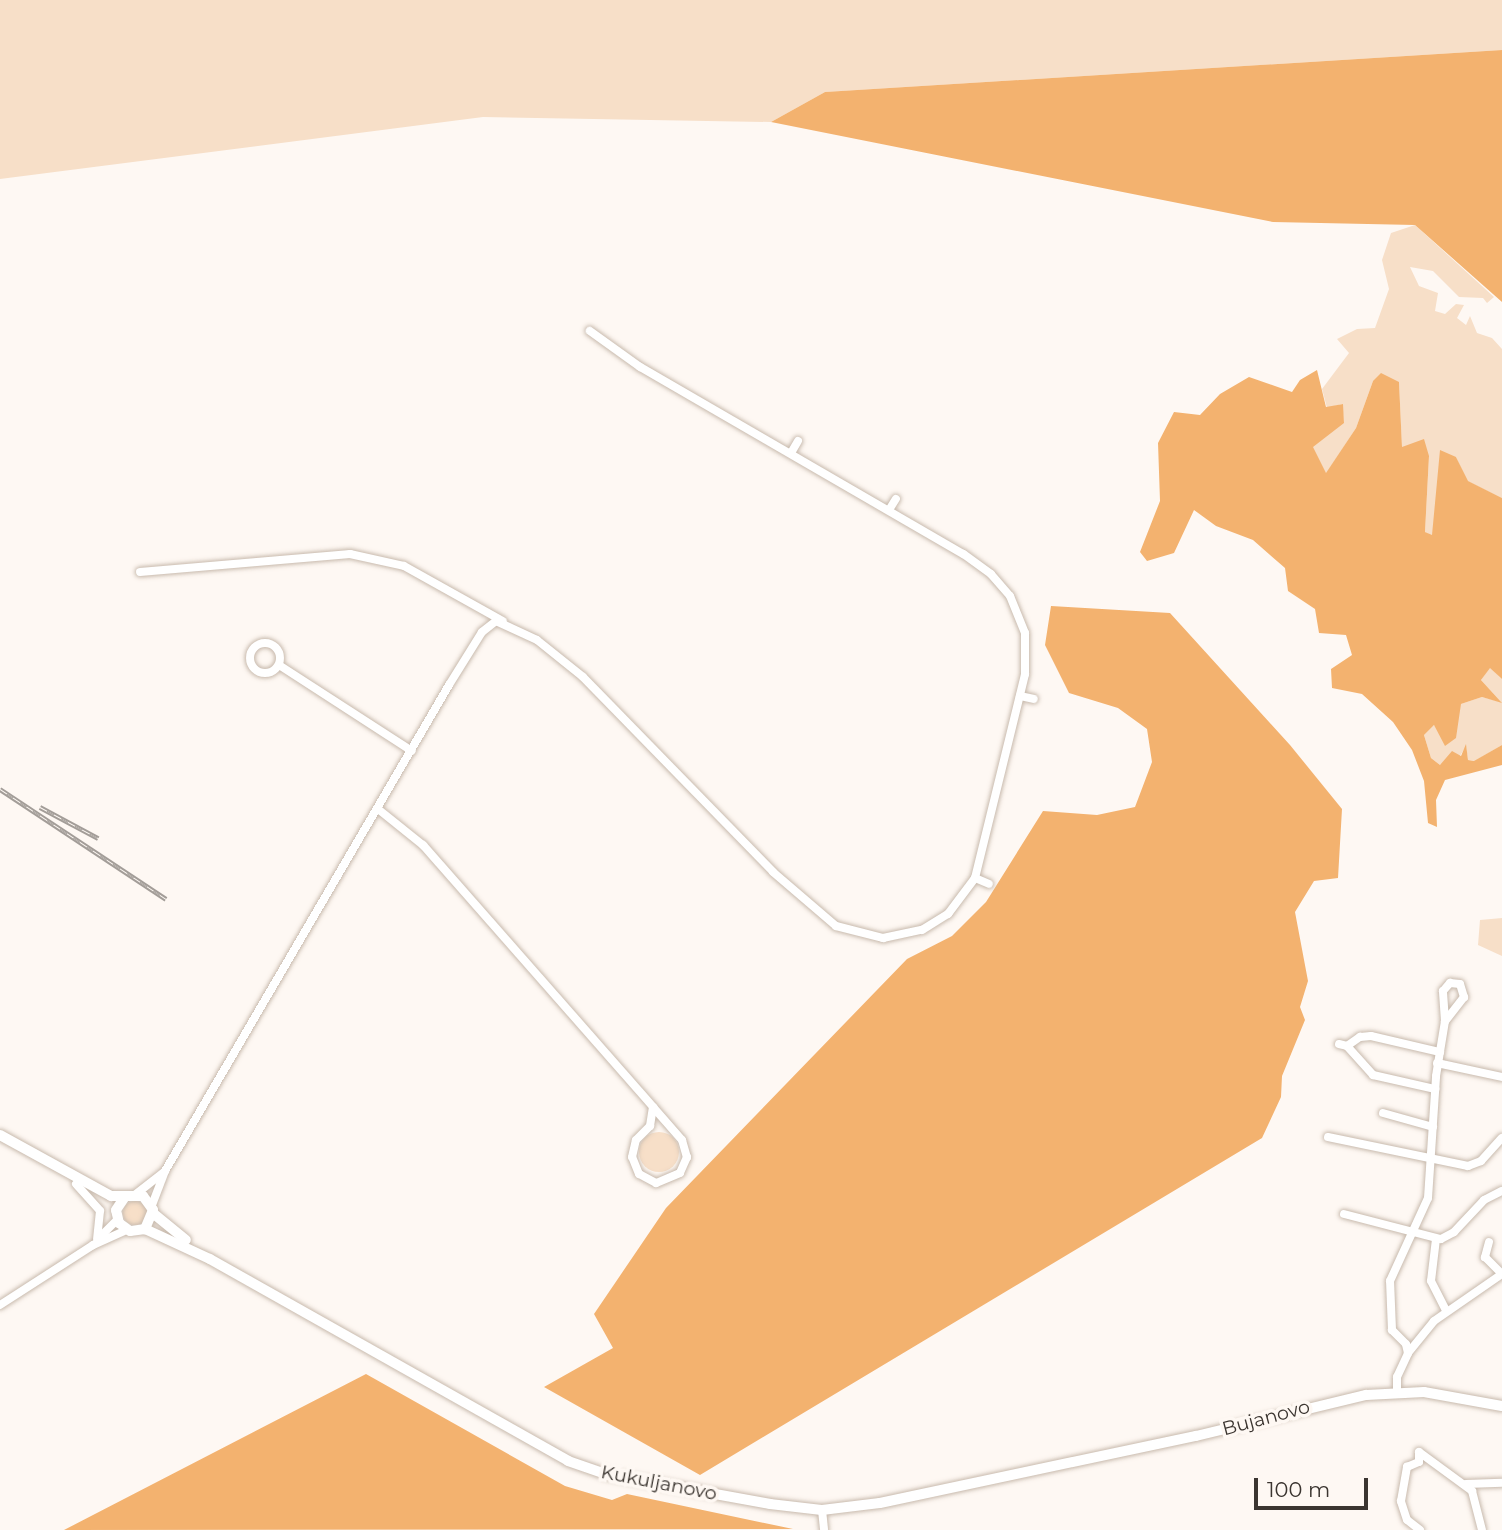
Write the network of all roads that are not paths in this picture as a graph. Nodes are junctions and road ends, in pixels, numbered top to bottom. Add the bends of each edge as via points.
1 (590, 331) dead end
2 (798, 441) dead end
3 (791, 453) junction
4 (896, 499) dead end
5 (889, 510) junction
6 (140, 572) dead end
7 (503, 621) junction
8 (279, 665) dead end
9 (1020, 696) junction
10 (1034, 699) dead end
11 (412, 751) junction
12 (378, 809) junction
13 (975, 878) junction
14 (989, 884) dead end
15 (1445, 1021) junction
16 (1440, 1052) junction
17 (1437, 1062) junction
18 (1502, 1077) edge
19 (1435, 1089) junction
20 (653, 1107) junction
21 (1383, 1112) dead end
22 (1433, 1127) junction
23 (0, 1135) edge
24 (1328, 1137) dead end
25 (1502, 1138) edge
26 (1432, 1160) junction
27 (165, 1171) junction
28 (72, 1180) junction
29 (1502, 1191) edge
30 (136, 1194) junction
31 (124, 1198) junction
32 (153, 1210) junction
33 (1344, 1214) dead end
34 (117, 1215) junction
35 (145, 1229) junction
36 (127, 1230) junction
37 (1414, 1233) junction
38 (1436, 1239) junction
39 (95, 1242) junction
40 (1489, 1242) dead end
41 (210, 1259) junction
42 (1502, 1274) edge
43 (0, 1305) edge
44 (1446, 1310) junction
45 (1408, 1353) junction
46 (1396, 1391) junction
47 (1502, 1406) edge
48 (1032, 1472) joint
49 (1502, 1483) edge
50 (1466, 1484) junction
51 (822, 1510) junction
52 (824, 1530) edge
53 (1420, 1530) edge
54 (1482, 1530) edge

1 - 3 street via 640,367
2 - 3 street
3 - 5 street
4 - 5 street
5 - 9 street via 979,564 1010,596 1027,646
6 - 7 street via 350,554 404,566
7 - 11 street via 482,632
7 - 13 street via 537,640 583,677 783,882 836,926 883,937 922,930 948,914
8 - 11 street
9 - 10 street
9 - 13 street
11 - 12 street
12 - 20 street via 423,845
12 - 27 street
13 - 14 street
15 - 15 street via 1464,997 1460,984 1450,983 1443,991
15 - 16 street
16 - 17 street
16 - 19 street via 1371,1037 1343,1045 1373,1075
17 - 18 street
17 - 19 street
19 - 22 street
20 - 20 street via 650,1126 636,1140 632,1157 639,1174 656,1183 680,1173 687,1157 682,1140
21 - 22 street
22 - 26 street
23 - 28 main road
24 - 26 street
25 - 26 street via 1481,1161 1468,1166
26 - 37 street via 1427,1198
27 - 30 street
27 - 32 street
28 - 31 main road
28 - 34 main road
28 - 39 street via 98,1206 101,1220
29 - 38 street via 1484,1200 1450,1235
30 - 31 main road
30 - 32 main road, Kukuljanovo
31 - 34 main road
32 - 35 main road
32 - 41 main road, Kukuljanovo via 162,1225
33 - 37 street
34 - 36 main road
34 - 39 street
35 - 36 main road, Kukuljanovo
35 - 41 main road, Kukuljanovo
36 - 39 street
37 - 38 street
37 - 45 street via 1390,1281 1392,1330
38 - 44 street via 1431,1281
39 - 43 street
40 - 42 street via 1485,1257
41 - 51 main road, Kukuljanovo via 568,1461 616,1476
42 - 44 street
44 - 45 street
45 - 46 street
46 - 47 main road, Bujanovo via 1454,1395
46 - 48 main road, Bujanovo via 1343,1399
48 - 51 main road, Kukuljanovo
49 - 50 street
50 - 53 street via 1419,1452 1419,1462 1407,1467 1401,1501 1407,1520
50 - 54 street via 1475,1496
51 - 52 street

